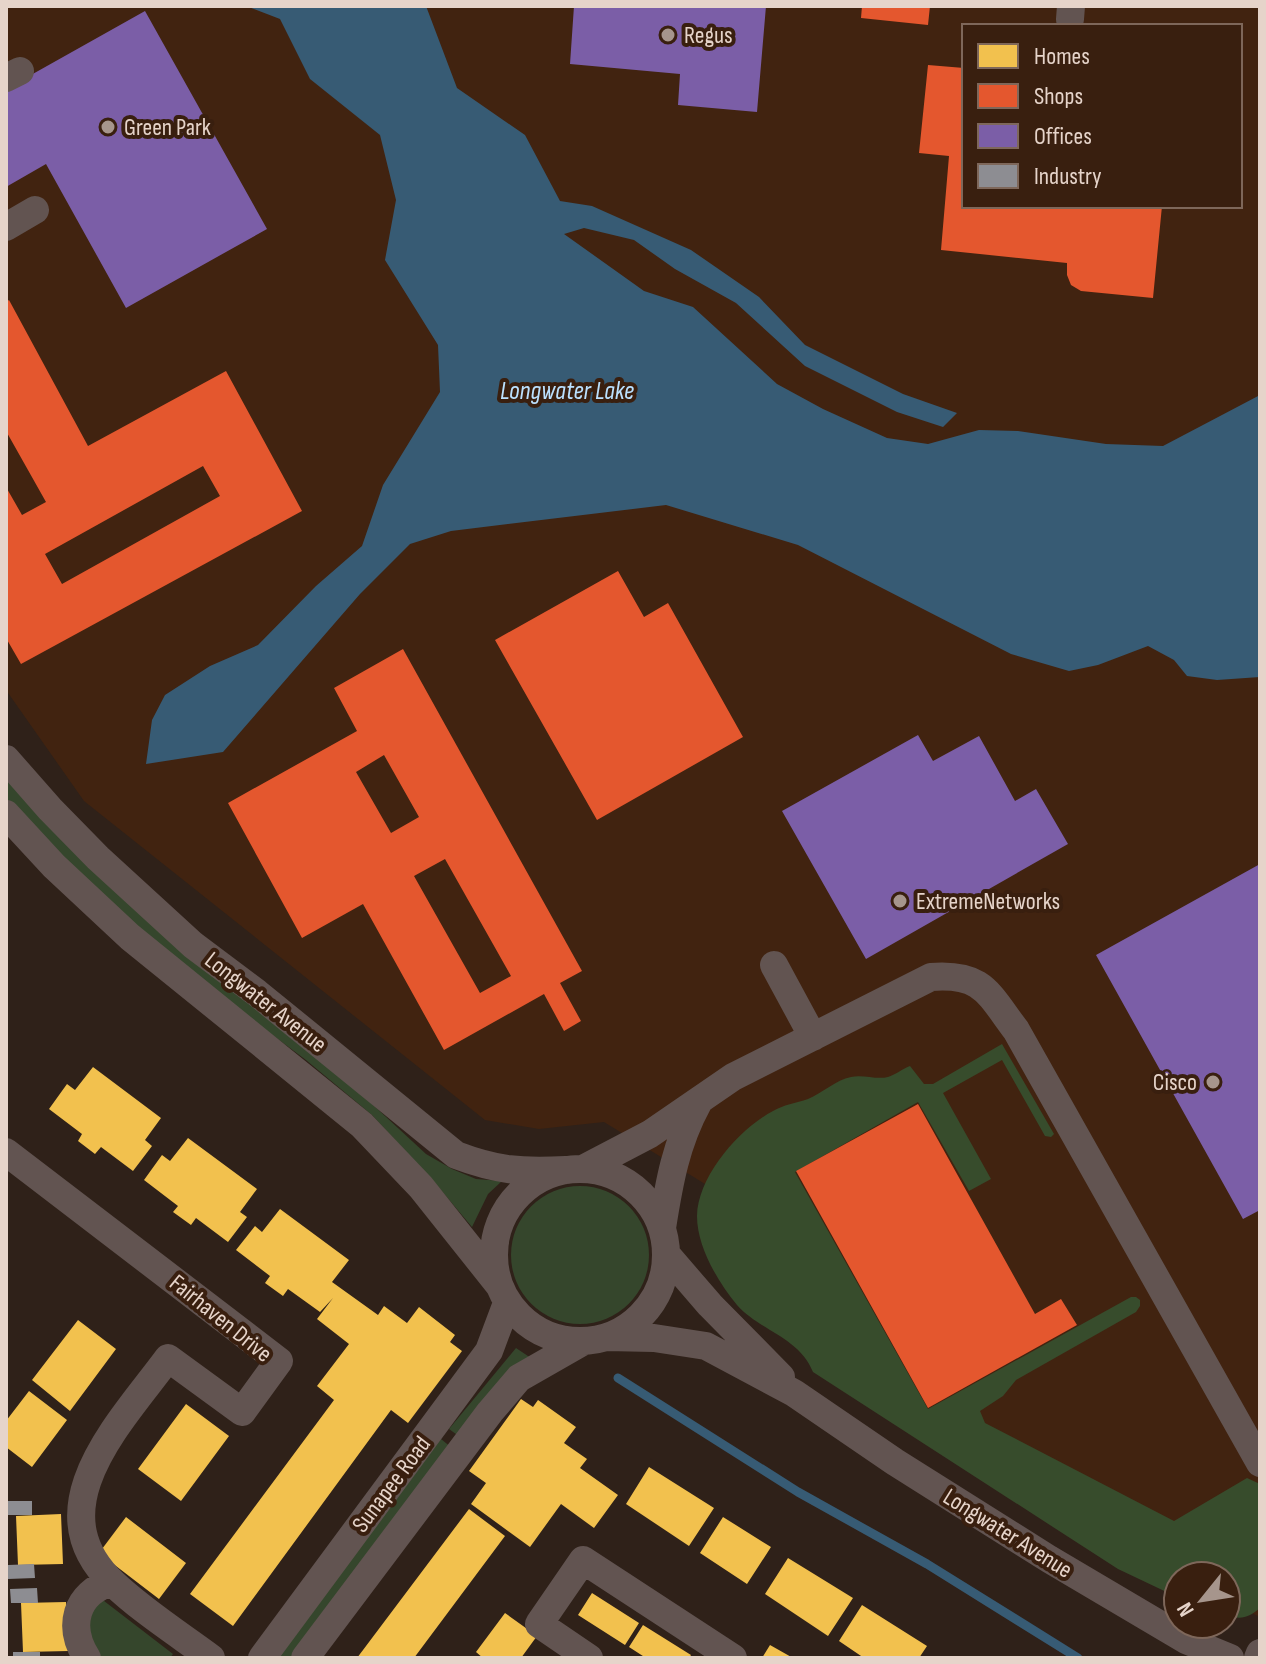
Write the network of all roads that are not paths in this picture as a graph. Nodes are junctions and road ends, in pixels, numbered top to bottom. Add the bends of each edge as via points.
1 (35, 210) dead end
2 (6, 227) edge
3 (6, 759) edge
4 (6, 814) edge
5 (774, 965) dead end
6 (813, 1037) junction
7 (699, 1100) junction
8 (6, 1152) edge
9 (575, 1169) junction
10 (664, 1241) junction
11 (503, 1294) junction
12 (594, 1340) junction
13 (794, 1393) junction
14 (1260, 1463) edge
15 (112, 1582) junction
16 (180, 1649) edge
17 (1181, 1649) edge
18 (87, 1658) edge
19 (211, 1658) edge
20 (262, 1658) edge
21 (305, 1658) edge
22 (589, 1658) edge
23 (733, 1658) edge
24 (1230, 1658) edge

1 - 2 street
3 - 9 street, Longwater Avenue via 98,858 184,936 456,1155 519,1172
4 - 11 street, Longwater Avenue via 130,937 362,1125 421,1187
5 - 6 street
6 - 7 street
6 - 14 street via 931,977 954,975 974,981 988,993 1016,1030
7 - 9 street via 650,1134
7 - 10 street via 671,1170
8 - 15 street, Fairhaven Drive via 279,1361 242,1412 168,1358 99,1455 82,1494 85,1542
9 - 10 street via 602,1171 627,1183 651,1205
9 - 11 street via 534,1182 508,1205 495,1241 494,1263
10 - 12 street via 662,1283 647,1310 625,1328
10 - 13 street, Longwater Avenue
11 - 12 street via 521,1319 539,1331
11 - 20 street, Sunapee Road via 489,1351
12 - 13 street, Longwater Avenue via 654,1338 706,1346
12 - 21 street, Sunapee Road via 519,1378
13 - 17 street, Longwater Avenue
15 - 16 street, Fairhaven Drive
15 - 18 street via 85,1596 78,1610 79,1641
16 - 19 street, Fairhaven Drive
17 - 24 street, Longwater Avenue
22 - 23 street via 539,1624 583,1560

